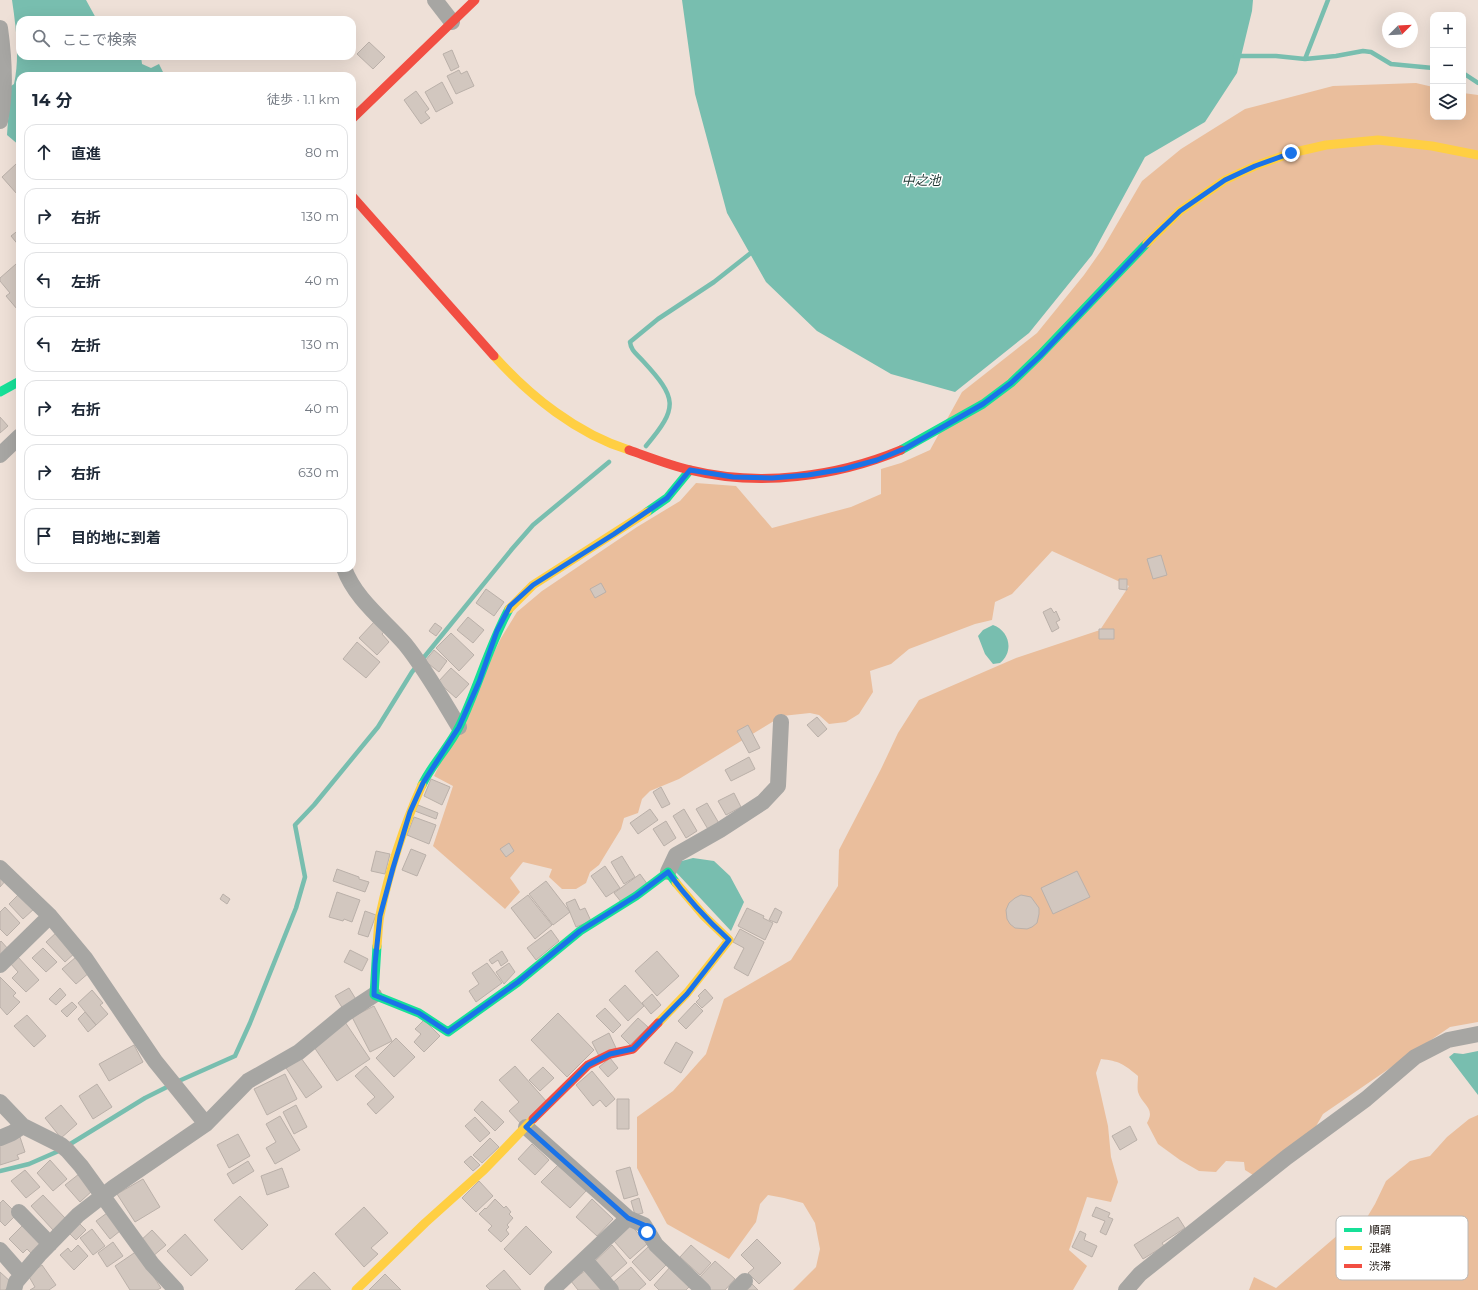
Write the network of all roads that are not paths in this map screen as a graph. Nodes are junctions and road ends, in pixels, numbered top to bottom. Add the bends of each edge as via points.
1 (435, 0) edge
2 (475, 0) edge
3 (452, 22) junction
4 (0, 28) edge
5 (356, 115) edge
6 (0, 121) edge
7 (1478, 155) edge
8 (356, 201) edge
9 (16, 383) edge
10 (0, 392) edge
11 (16, 440) edge
12 (0, 455) edge
13 (690, 470) junction
14 (345, 572) edge
15 (781, 722) dead end
16 (459, 727) junction
17 (0, 868) edge
18 (668, 872) junction
19 (50, 916) junction
20 (0, 965) edge
21 (374, 995) junction
22 (1478, 1034) edge
23 (0, 1102) edge
24 (206, 1124) junction
25 (23, 1126) junction
26 (526, 1127) junction
27 (0, 1138) edge
28 (102, 1196) junction
29 (19, 1212) dead end
30 (628, 1218) junction
31 (50, 1244) junction
32 (0, 1250) edge
33 (585, 1260) junction
34 (22, 1275) junction
35 (14, 1290) edge
36 (176, 1290) edge
37 (356, 1290) edge
38 (552, 1290) edge
39 (611, 1290) edge
40 (703, 1290) edge
41 (1126, 1290) edge

1 - 3 street
2 - 3 street
3 - 5 street
4 - 6 street via 3,108
7 - 13 street via 1432,146 1378,140 1326,145 1291,153 1255,166 1225,180 1180,211 1011,383 983,404 906,448 877,460 808,475 772,478 733,477
8 - 13 street via 507,372 544,403 579,428 612,445
9 - 10 street
11 - 12 street
13 - 16 street via 667,498 533,585 510,606 497,631 479,682
14 - 16 street via 360,596 419,663
15 - 18 street via 778,786 763,802 676,855
16 - 21 street via 423,783 410,812 380,916
17 - 19 street
18 - 21 street via 636,896 580,931 518,982 448,1032 419,1013
18 - 26 street via 705,918 729,940 687,994 633,1049 610,1054 588,1065
19 - 20 street
19 - 24 street via 84,958 155,1061
21 - 24 street via 345,1014 299,1052 248,1081
22 - 41 street via 1448,1040 1415,1057 1366,1099 1287,1157 1140,1274
23 - 25 street
24 - 28 street
25 - 27 street
25 - 28 street via 64,1147
26 - 30 street
26 - 37 street
28 - 31 street via 78,1214
28 - 36 street via 152,1264
29 - 31 street
30 - 33 street
30 - 40 street via 644,1225 656,1245
31 - 34 street
32 - 34 street
33 - 38 street
33 - 39 street
34 - 35 street

